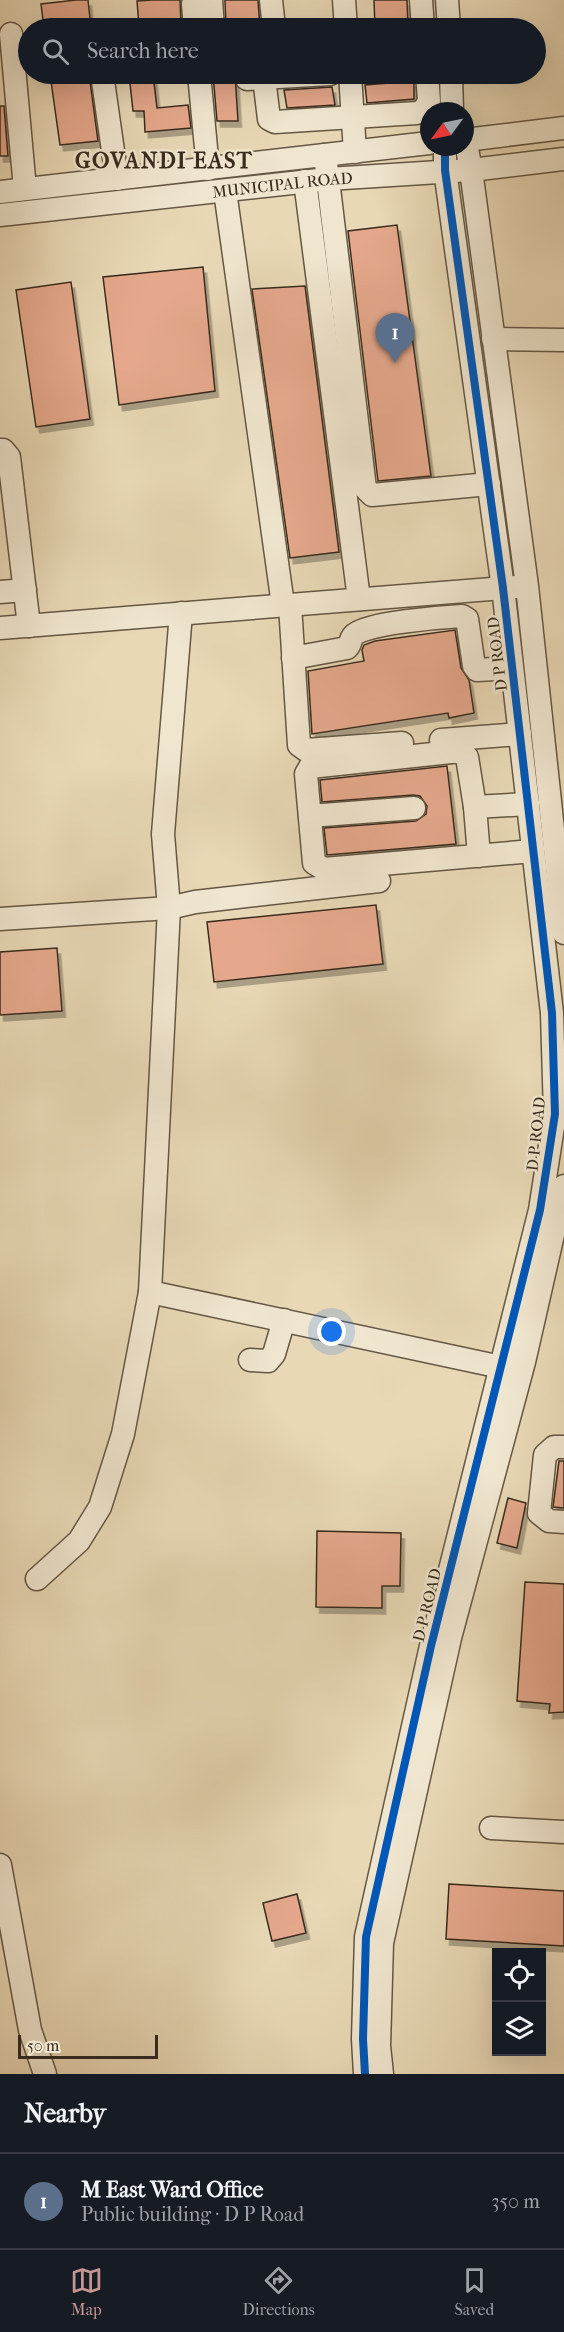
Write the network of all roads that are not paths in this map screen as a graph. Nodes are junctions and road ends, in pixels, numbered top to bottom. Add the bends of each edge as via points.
1 (271, 0) edge
2 (344, 0) edge
3 (421, 0) edge
4 (447, 0) edge
5 (202, 2) edge
6 (198, 18) edge
7 (209, 18) edge
8 (273, 18) edge
9 (345, 18) edge
10 (422, 18) edge
11 (448, 18) edge
12 (11, 34) dead end
13 (103, 84) edge
14 (200, 84) edge
15 (267, 84) edge
16 (351, 84) edge
17 (428, 84) edge
18 (451, 84) edge
19 (452, 102) edge
20 (353, 116) junction
21 (564, 128) edge
22 (474, 138) edge
23 (420, 144) edge
24 (356, 152) junction
25 (325, 155) junction
26 (445, 156) edge
27 (469, 156) edge
28 (564, 159) edge
29 (208, 169) junction
30 (445, 170) junction
31 (471, 170) junction
32 (117, 179) junction
33 (328, 179) junction
34 (305, 181) junction
35 (25, 189) junction
36 (225, 191) junction
37 (0, 192) edge
38 (0, 215) edge
39 (493, 339) junction
40 (564, 340) edge
41 (0, 450) edge
42 (489, 484) junction
43 (527, 586) junction
44 (503, 588) junction
45 (25, 590) junction
46 (0, 592) edge
47 (385, 597) junction
48 (359, 599) junction
49 (286, 605) junction
50 (181, 613) junction
51 (387, 624) junction
52 (29, 626) junction
53 (0, 628) edge
54 (293, 658) junction
55 (512, 668) junction
56 (520, 734) junction
57 (528, 804) junction
58 (475, 807) junction
59 (414, 808) dead end
60 (310, 816) junction
61 (533, 851) junction
62 (479, 856) junction
63 (378, 881) dead end
64 (169, 908) junction
65 (0, 920) edge
66 (564, 933) edge
67 (557, 996) edge
68 (557, 1144) edge
69 (564, 1186) edge
70 (150, 1292) junction
71 (284, 1320) junction
72 (250, 1360) dead end
73 (501, 1366) junction
74 (496, 1430) junction
75 (564, 1447) edge
76 (564, 1522) edge
77 (37, 1580) dead end
78 (439, 1648) junction
79 (491, 1828) dead end
80 (564, 1832) edge
81 (0, 1865) edge
82 (45, 2074) edge
83 (365, 2074) edge
84 (382, 2074) edge

1 - 8 street
2 - 9 street
3 - 10 street
4 - 11 street
5 - 6 street
5 - 7 street
12 - 35 street
13 - 32 street
14 - 29 street
15 - 20 street via 269,118 275,122
16 - 20 street
17 - 20 street via 429,101 417,113
18 - 19 street
20 - 24 street
21 - 22 street
23 - 24 street, MUNICIPAL ROAD
24 - 25 street, MUNICIPAL ROAD
25 - 29 street, MUNICIPAL ROAD
25 - 33 street
26 - 30 street, D P ROAD
27 - 31 street
28 - 31 street, MUNICIPAL ROAD
29 - 32 street, MUNICIPAL ROAD
30 - 31 street, MUNICIPAL ROAD
30 - 33 street, MUNICIPAL ROAD
30 - 42 street, D P ROAD
31 - 39 street
32 - 35 street, MUNICIPAL ROAD
33 - 34 street, MUNICIPAL ROAD
33 - 42 street via 365,488 372,495
34 - 36 street, MUNICIPAL ROAD
34 - 48 street
35 - 37 street, MUNICIPAL ROAD
36 - 38 street, MUNICIPAL ROAD
36 - 49 street
39 - 40 street
39 - 43 street
41 - 45 street via 9,457
42 - 44 street, D P ROAD
43 - 44 street
43 - 66 street
44 - 47 street
44 - 55 street, D P ROAD
45 - 46 street
45 - 52 street
47 - 48 street
47 - 51 street
48 - 49 street
49 - 50 street
49 - 54 street
50 - 52 street
50 - 64 street via 163,834
51 - 54 street via 358,632 347,648
51 - 55 street via 462,615 467,618 477,670
52 - 53 street
54 - 56 street via 299,745 306,750
55 - 56 street, D P ROAD
56 - 57 street, D P ROAD
57 - 58 street
57 - 61 street, D P ROAD
58 - 60 street via 467,757 461,752 310,767 306,774
58 - 62 street
59 - 60 street
60 - 62 street via 314,863 324,869
61 - 62 street
61 - 67 street, D P ROAD
63 - 64 street
64 - 65 street
64 - 70 street
67 - 68 street, D P ROAD
68 - 73 street, D P ROAD
69 - 74 street, D P ROAD via 524,1362
70 - 71 street
70 - 77 street via 123,1434 100,1507 79,1541
71 - 72 street via 274,1354 268,1361
71 - 73 street
73 - 74 street, D P ROAD
74 - 78 street, D P ROAD
75 - 76 street via 554,1447 545,1455 539,1513 549,1521
78 - 83 street, D P ROAD via 366,1937
78 - 84 street, D P ROAD via 382,1943
79 - 80 street
81 - 82 street via 30,2030

